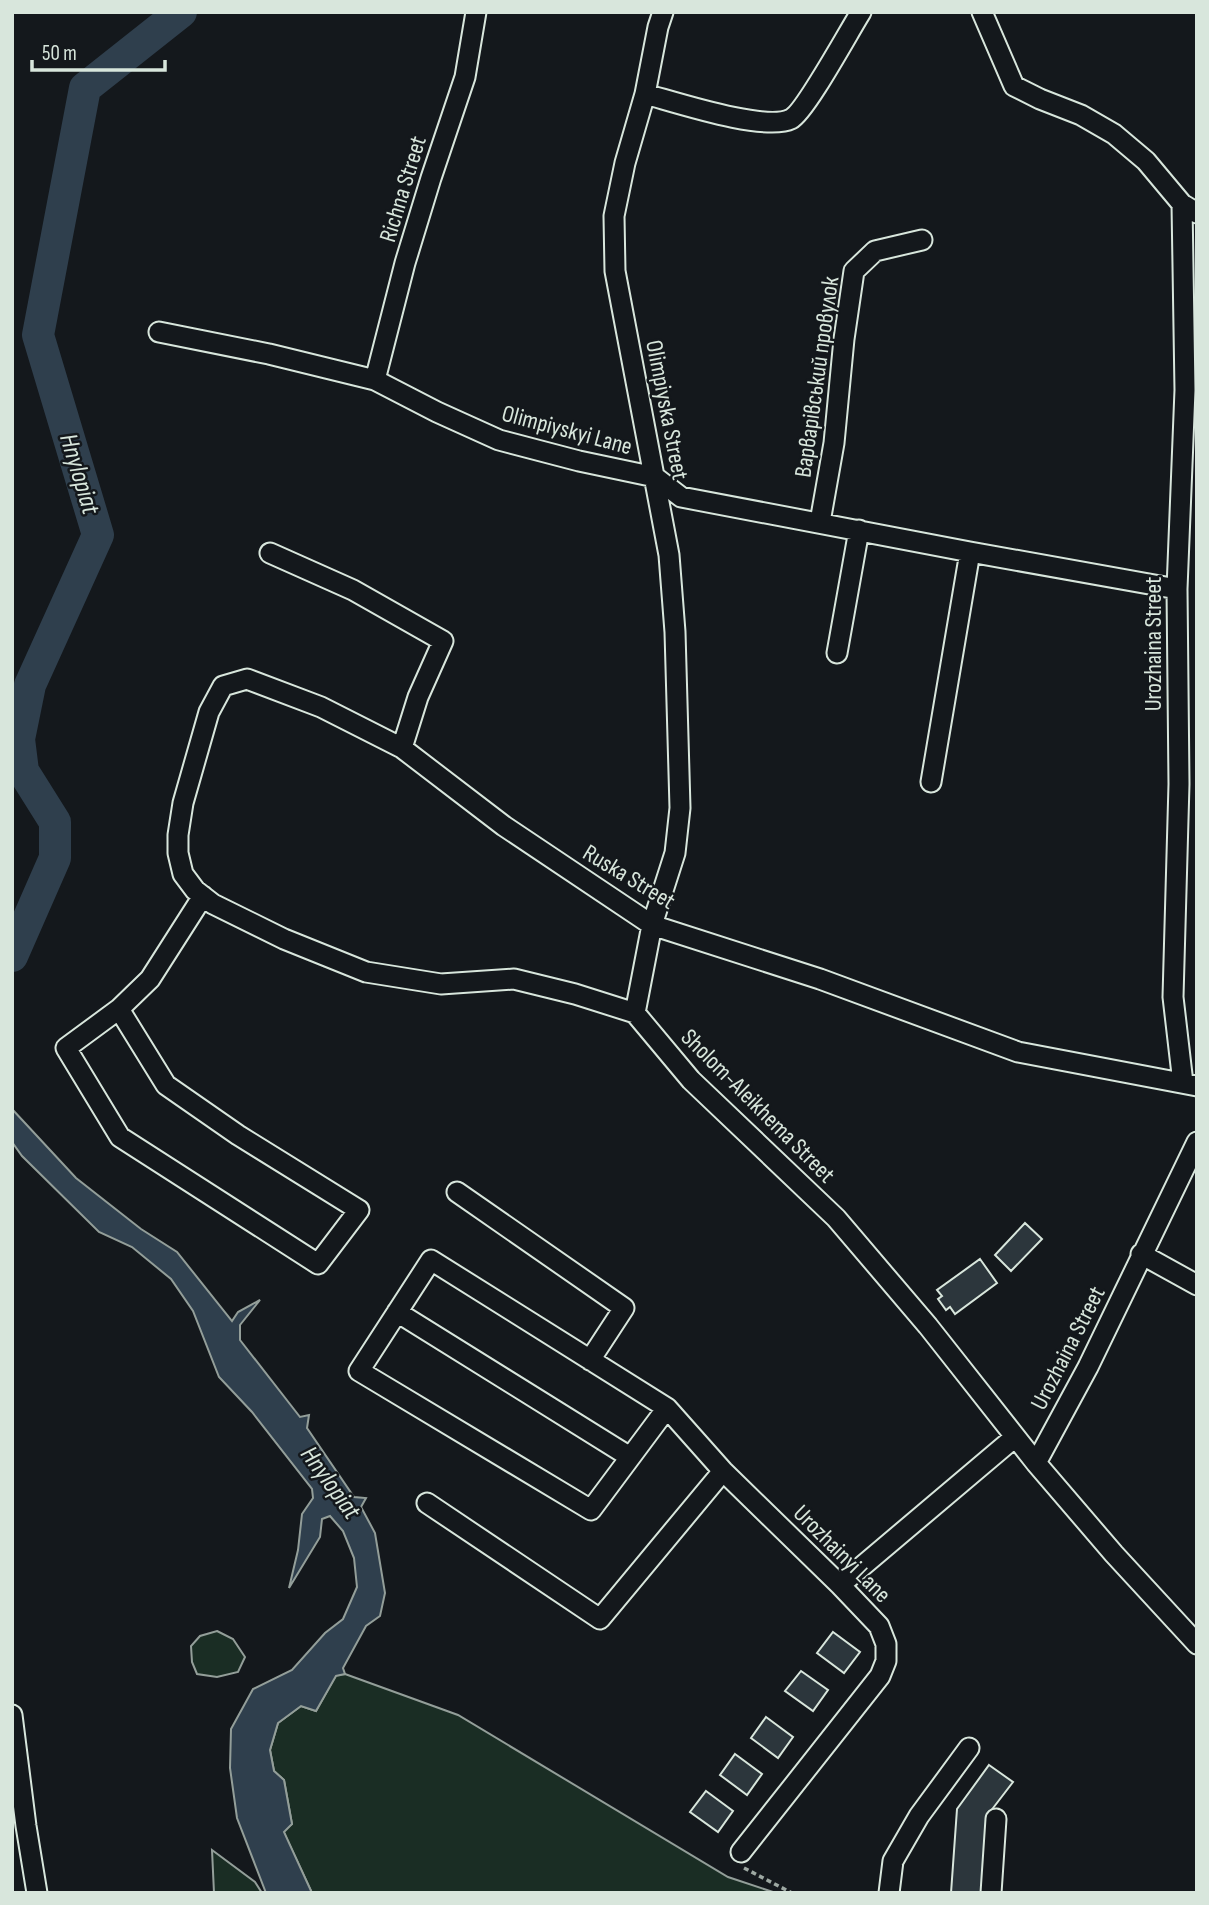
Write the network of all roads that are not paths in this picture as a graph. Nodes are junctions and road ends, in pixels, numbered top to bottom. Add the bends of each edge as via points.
1 (476, 12) edge
2 (663, 12) edge
3 (861, 12) edge
4 (982, 12) edge
5 (645, 94) junction
6 (1189, 209) edge
7 (922, 240) dead end
8 (159, 332) dead end
9 (375, 380) junction
10 (655, 477) junction
11 (820, 522) junction
12 (859, 530) junction
13 (970, 552) junction
14 (270, 553) dead end
15 (1177, 589) junction
16 (837, 653) dead end
17 (402, 748) junction
18 (931, 782) dead end
19 (203, 896) junction
20 (652, 925) junction
21 (119, 1009) junction
22 (635, 1013) junction
23 (1190, 1085) edge
24 (1197, 1142) edge
25 (457, 1192) dead end
26 (1141, 1254) junction
27 (1197, 1285) edge
28 (397, 1311) junction
29 (590, 1360) junction
30 (667, 1408) junction
31 (1015, 1437) junction
32 (631, 1457) junction
33 (1036, 1463) junction
34 (723, 1471) junction
35 (427, 1503) dead end
36 (840, 1586) junction
37 (1197, 1644) edge
38 (12, 1715) edge
39 (970, 1748) dead end
40 (996, 1819) dead end
41 (19, 1827) edge
42 (741, 1852) road end
43 (37, 1893) edge
44 (889, 1893) edge
45 (991, 1893) edge

1 - 9 street, Richna Street via 465,77 405,263
2 - 5 street, Olimpiyska Street
3 - 5 street via 812,93 790,120 772,124 744,119
4 - 6 street via 1014,86 1114,134 1146,161
5 - 10 street, Olimpiyska Street via 614,216 615,271
6 - 15 street, Urozhaina Street
7 - 11 street, Варварівський провулок via 875,251 854,271
8 - 9 street, Olimpiyskyi Lane
9 - 10 street, Olimpiyskyi Lane via 499,440
10 - 11 street, Olimpiyskyi Lane via 681,497
10 - 20 street, Olimpiyska Street via 669,555 675,632 680,808 675,853
11 - 12 street, Olimpiyskyi Lane
12 - 13 street, Olimpiyskyi Lane
12 - 16 street
13 - 15 street, Olimpiyskyi Lane
13 - 18 street
14 - 17 street via 354,590 443,641
15 - 23 street, Urozhaina Street via 1179,784 1173,998
17 - 19 street via 321,707 259,683 247,679 223,687 209,712 178,835 183,874
17 - 20 street, Ruska Street via 504,826
19 - 21 street via 150,979
19 - 22 street via 284,939 366,972 441,984 514,979
20 - 22 street, Olimpiyska Street
20 - 23 street, Ruska Street via 820,979 1018,1052
21 - 21 street via 166,1085 359,1210 318,1264 120,1137 66,1048
22 - 31 street, Sholom-Aleikhema Street via 691,1080 836,1217
24 - 26 street, Urozhaina Street
25 - 29 street via 624,1308
26 - 27 street
26 - 33 street, Urozhaina Street
28 - 29 street, Urozhainyi Lane via 431,1260
28 - 32 street
28 - 32 street via 359,1371 591,1510
29 - 30 street, Urozhainyi Lane
30 - 32 street
30 - 34 street, Urozhainyi Lane
31 - 33 street, Sholom-Aleikhema Street
31 - 36 street
33 - 37 street, Sholom-Aleikhema Street
34 - 35 street via 600,1619
34 - 36 street, Urozhainyi Lane
36 - 42 street, Urozhainyi Lane via 879,1626 886,1661 880,1676
38 - 41 street
39 - 44 street via 919,1816 893,1861
40 - 45 street
41 - 43 street

